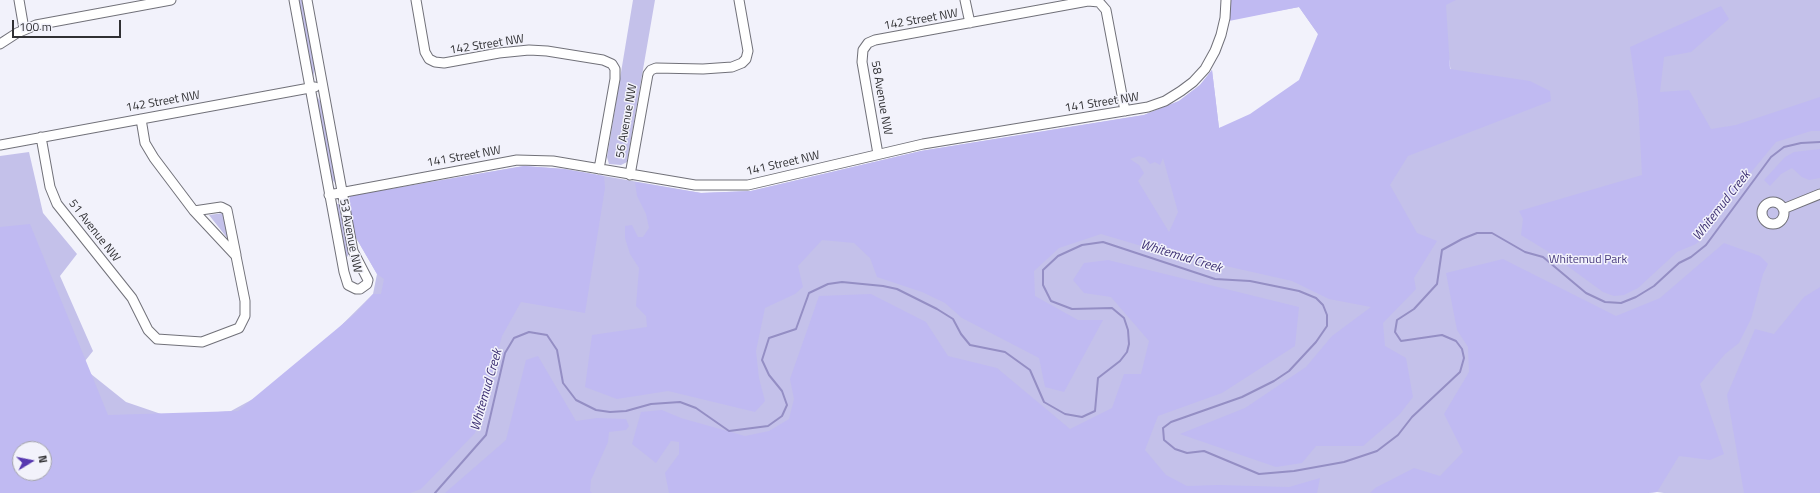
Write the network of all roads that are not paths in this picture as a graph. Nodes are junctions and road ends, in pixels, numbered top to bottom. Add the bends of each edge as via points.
1 (19, 0) edge
2 (171, 0) edge
3 (294, 0) edge
4 (307, 0) edge
5 (416, 0) edge
6 (739, 0) edge
7 (965, 0) edge
8 (1226, 0) edge
9 (970, 24) junction
10 (24, 29) junction
11 (0, 44) edge
12 (864, 47) joint
13 (614, 67) joint
14 (322, 85) junction
15 (310, 88) junction
16 (1125, 111) junction
17 (140, 119) junction
18 (41, 137) junction
19 (3, 142) edge
20 (878, 154) junction
21 (599, 169) junction
22 (630, 175) junction
23 (342, 192) junction
24 (1820, 194) edge
25 (329, 195) junction
26 (1783, 209) dead end
27 (194, 211) junction
28 (236, 256) junction

1 - 10 street
2 - 10 street
3 - 15 street, 53 Avenue NW
4 - 14 street, 53 Avenue NW
5 - 13 street, 142 Street NW via 425,52 432,62 441,64 512,51 538,50 603,60
6 - 22 street, 56 Avenue NW via 748,46 746,59 739,65 703,69 660,68 650,72 646,80
7 - 9 street
8 - 16 street, 141 Street NW via 1221,35 1205,68 1190,84 1165,101
9 - 12 street, 142 Street NW via 875,40
9 - 16 street, 142 Street NW via 1088,1 1102,4 1107,14
10 - 11 street
12 - 20 street, 58 Avenue NW via 862,62
13 - 21 street, 56 Avenue NW via 615,79
14 - 15 street, 142 Street NW
14 - 23 street, 53 Avenue NW
15 - 17 street, 142 Street NW
15 - 25 street, 53 Avenue NW
16 - 20 street, 141 Street NW
17 - 18 street, 142 Street NW
17 - 27 street via 150,154
18 - 19 street, 142 Street NW
18 - 28 street, 51 Avenue NW via 50,187 57,204 132,298 148,330 156,339 202,342 239,328 245,316 245,301
20 - 22 street, 141 Street NW via 748,185 695,185
21 - 22 street, 141 Street NW
21 - 23 street, 141 Street NW via 553,161 517,160
23 - 25 street, 141 Street NW
23 - 25 street, 53 Avenue NW via 353,251 368,280 367,284 360,288 351,287 346,281
24 - 26 street
27 - 28 street
27 - 28 street via 221,207 228,210

